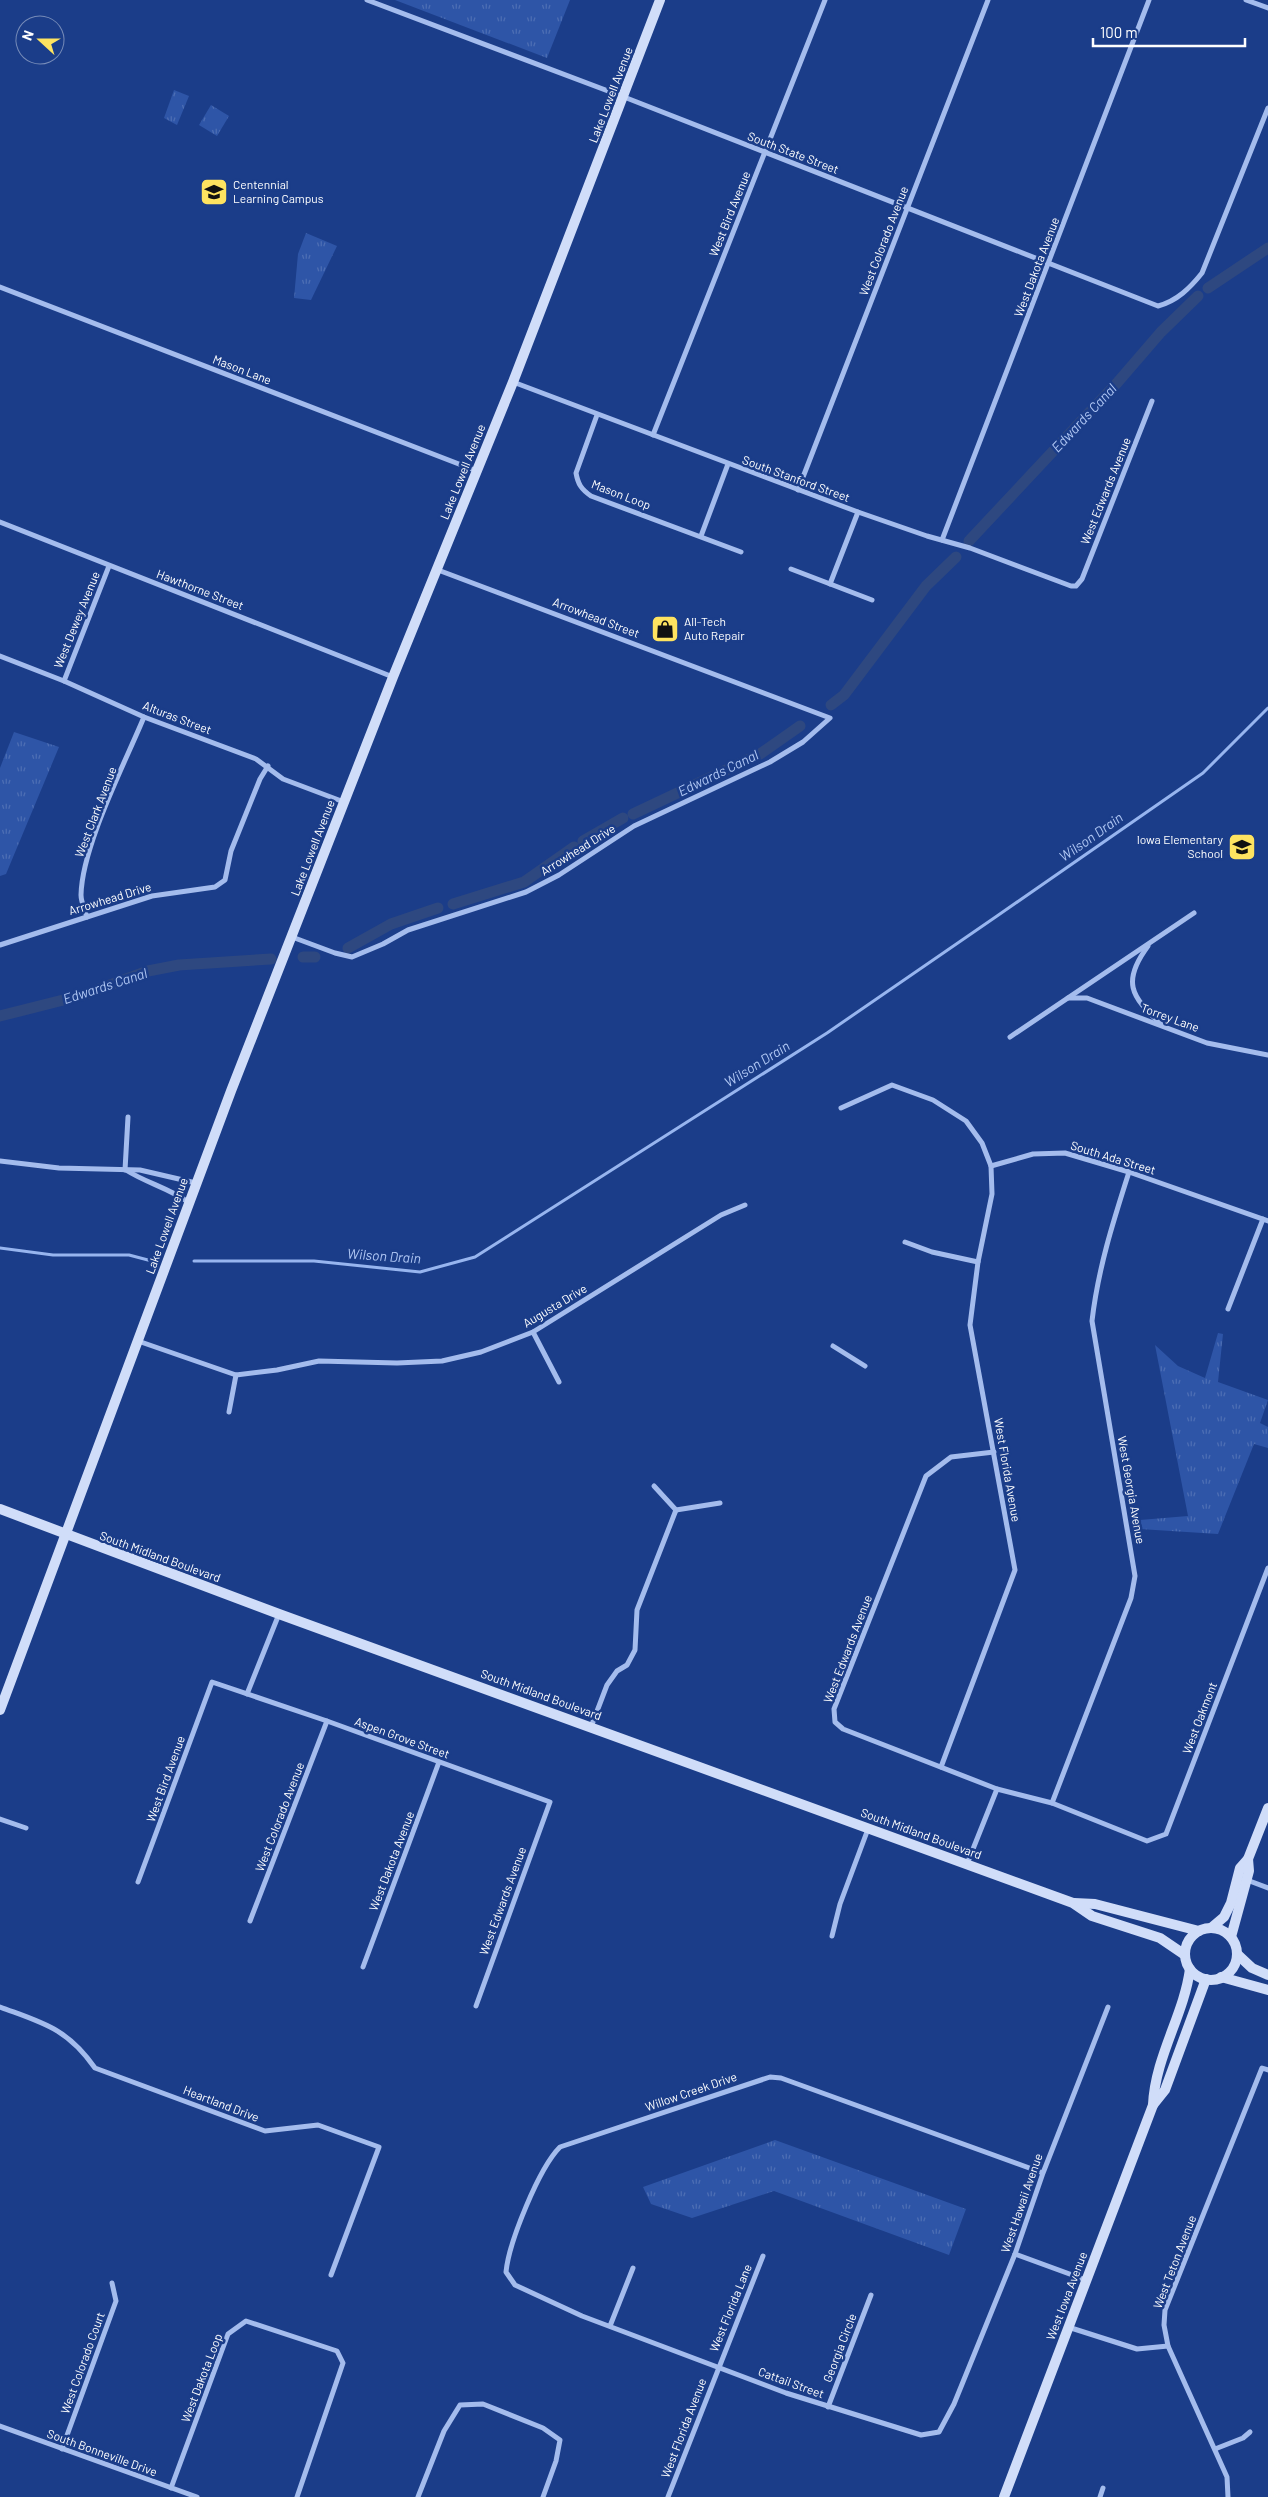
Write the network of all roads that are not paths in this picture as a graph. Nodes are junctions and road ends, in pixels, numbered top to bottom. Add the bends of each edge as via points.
1 (367, 0) edge
2 (660, 0) edge
3 (825, 0) edge
4 (988, 0) edge
5 (1149, 0) edge
6 (1246, 0) edge
7 (1268, 8) edge
8 (624, 96) junction
9 (1268, 108) edge
10 (765, 152) junction
11 (908, 208) junction
12 (1050, 263) junction
13 (0, 288) edge
14 (513, 382) junction
15 (1152, 401) dead end
16 (597, 414) junction
17 (653, 435) junction
18 (728, 464) junction
19 (476, 471) junction
20 (798, 490) junction
21 (858, 512) junction
22 (0, 522) edge
23 (701, 536) junction
24 (942, 540) junction
25 (741, 552) dead end
26 (109, 566) junction
27 (438, 570) junction
28 (791, 570) dead end
29 (830, 584) junction
30 (1076, 586) joint
31 (872, 600) dead end
32 (0, 656) edge
33 (393, 677) junction
34 (64, 681) junction
35 (144, 717) junction
36 (830, 718) joint
37 (268, 766) junction
38 (344, 802) junction
39 (1194, 913) dead end
40 (86, 917) junction
41 (292, 937) junction
42 (1151, 941) junction
43 (0, 945) edge
44 (1067, 998) junction
45 (1163, 1027) junction
46 (1010, 1037) dead end
47 (1268, 1055) edge
48 (841, 1108) dead end
49 (128, 1117) dead end
50 (0, 1161) edge
51 (991, 1166) junction
52 (125, 1170) junction
53 (1129, 1172) junction
54 (196, 1183) junction
55 (188, 1202) junction
56 (745, 1205) dead end
57 (1265, 1220) edge
58 (904, 1242) dead end
59 (978, 1262) junction
60 (1228, 1309) dead end
61 (533, 1332) junction
62 (138, 1341) junction
63 (833, 1346) dead end
64 (865, 1366) dead end
65 (236, 1375) junction
66 (559, 1382) dead end
67 (229, 1412) dead end
68 (994, 1452) junction
69 (654, 1486) dead end
70 (720, 1503) dead end
71 (0, 1509) edge
72 (676, 1510) junction
73 (66, 1535) junction
74 (1268, 1568) edge
75 (279, 1614) junction
76 (212, 1682) joint
77 (247, 1694) junction
78 (0, 1710) edge
79 (328, 1721) junction
80 (592, 1727) junction
81 (440, 1762) junction
82 (941, 1767) junction
83 (997, 1789) junction
84 (550, 1802) joint
85 (1052, 1803) junction
86 (1268, 1808) edge
87 (0, 1819) edge
88 (26, 1828) dead end
89 (868, 1829) junction
90 (1125, 1833) joint
91 (1248, 1859) junction
92 (967, 1864) junction
93 (1246, 1880) junction
94 (138, 1882) dead end
95 (1268, 1888) edge
96 (1073, 1903) junction
97 (250, 1921) dead end
98 (1211, 1928) junction
99 (1198, 1931) junction
100 (832, 1936) dead end
101 (1231, 1937) junction
102 (1237, 1954) junction
103 (1185, 1955) junction
104 (363, 1967) dead end
105 (1190, 1969) junction
106 (1268, 1975) edge
107 (1221, 1977) junction
108 (1206, 1979) junction
109 (1268, 1990) edge
110 (476, 2006) dead end
111 (0, 2007) edge
112 (1108, 2007) dead end
113 (1268, 2070) edge
114 (1153, 2104) junction
115 (1043, 2172) junction
116 (1015, 2254) junction
117 (763, 2256) dead end
118 (633, 2268) dead end
119 (331, 2276) dead end
120 (1087, 2280) junction
121 (112, 2283) dead end
122 (871, 2295) dead end
123 (582, 2316) joint
124 (610, 2326) junction
125 (1068, 2327) junction
126 (1168, 2346) junction
127 (718, 2367) junction
128 (954, 2404) joint
129 (828, 2407) junction
130 (0, 2426) edge
131 (1250, 2432) dead end
132 (62, 2450) junction
133 (1215, 2450) junction
134 (171, 2488) junction
135 (1103, 2488) dead end
136 (198, 2497) edge
137 (297, 2497) edge
138 (418, 2497) edge
139 (543, 2497) edge
140 (668, 2497) edge
141 (1004, 2497) edge
142 (1100, 2497) edge
143 (1228, 2497) edge

1 - 8 street, South State Street
2 - 8 main road, Lake Lowell Avenue
3 - 10 street, West Bird Avenue
4 - 11 street, West Colorado Avenue
5 - 12 street, West Dakota Avenue
6 - 7 street
8 - 10 street, South State Street
8 - 14 main road, Lake Lowell Avenue
9 - 12 street, South State Street via 1202,273 1172,302 1158,306
10 - 11 street, South State Street
10 - 17 street, West Bird Avenue
11 - 12 street, South State Street
11 - 20 street, West Colorado Avenue
12 - 24 street, West Dakota Avenue
13 - 19 street, Mason Lane
14 - 16 street, South Stanford Street
14 - 19 main road, Lake Lowell Avenue
15 - 30 street, West Edwards Avenue via 1082,579
16 - 17 street, South Stanford Street
16 - 23 street, Mason Loop via 576,473 582,490
17 - 18 street, South Stanford Street
18 - 20 street, South Stanford Street
18 - 23 street
19 - 27 main road, Lake Lowell Avenue
20 - 21 street, South Stanford Street
21 - 24 street, South Stanford Street
21 - 29 street
22 - 26 street, Hawthorne Street
23 - 25 street, Mason Loop
24 - 30 street, South Stanford Street
26 - 33 street, Hawthorne Street
26 - 34 street, West Dewey Avenue
27 - 33 main road, Lake Lowell Avenue
27 - 36 street, Arrowhead Street
28 - 29 street
29 - 31 street
32 - 34 street, Alturas Street
33 - 38 main road, Lake Lowell Avenue
34 - 35 street, Alturas Street
35 - 37 street, Alturas Street
35 - 40 street, West Clark Avenue via 82,878 81,897
36 - 41 street, Arrowhead Drive via 803,742 770,762 634,826 559,875 526,892 408,930 352,957
37 - 38 street, Alturas Street via 282,779
37 - 40 street, Arrowhead Drive via 231,852 225,880 215,887 152,896
38 - 41 main road, Lake Lowell Avenue
39 - 42 street
40 - 43 street, Arrowhead Drive
41 - 54 main road, Lake Lowell Avenue
42 - 44 street
42 - 45 street via 1136,961 1130,978 1138,1001
44 - 45 street, Torrey Lane via 1087,998
44 - 46 street
45 - 47 street, Torrey Lane via 1207,1043
48 - 51 street via 892,1085 933,1100 966,1121 982,1143
49 - 52 street
50 - 52 street via 59,1168
51 - 53 street, South Ada Street via 1033,1154 1065,1153
51 - 59 street, West Florida Avenue via 992,1194
52 - 54 street via 140,1170
52 - 55 street
53 - 57 street, South Ada Street
53 - 85 street, West Georgia Avenue via 1096,1283 1092,1321 1135,1576 1131,1598
54 - 55 main road, Lake Lowell Avenue
55 - 62 main road, Lake Lowell Avenue
56 - 61 street, Augusta Drive via 722,1215
57 - 60 street
58 - 59 street
59 - 68 street, West Florida Avenue via 970,1325
61 - 65 street, Augusta Drive via 482,1352 442,1361 319,1361
61 - 66 street
62 - 65 street, Augusta Drive
62 - 73 main road, Lake Lowell Avenue
63 - 64 street
65 - 67 street
68 - 82 street, West Florida Avenue via 1015,1570
68 - 82 street, West Edwards Avenue via 951,1457 926,1476 834,1709 836,1722 843,1730
69 - 72 street
70 - 72 street
71 - 73 main road, South Midland Boulevard
72 - 80 street via 637,1610 635,1650 607,1685
73 - 75 main road, South Midland Boulevard
73 - 78 main road, Lake Lowell Avenue
74 - 90 street, West Oakmont via 1166,1834 1147,1841
75 - 77 street
75 - 80 main road, South Midland Boulevard
76 - 77 street, Aspen Grove Street
76 - 94 street, West Bird Avenue
77 - 79 street, Aspen Grove Street
79 - 81 street, Aspen Grove Street
79 - 97 street, West Colorado Avenue
80 - 89 main road, South Midland Boulevard
81 - 84 street, Aspen Grove Street
81 - 104 street, West Dakota Avenue
82 - 83 street, West Edwards Avenue
83 - 85 street, West Edwards Avenue
83 - 92 street
84 - 110 street, West Edwards Avenue
85 - 90 street, West Edwards Avenue
86 - 91 main road
87 - 88 street
89 - 92 main road, South Midland Boulevard
89 - 100 street via 840,1904
91 - 93 main road
91 - 98 main road via 1240,1868 1224,1917
92 - 96 main road, South Midland Boulevard
93 - 95 street
93 - 101 main road
96 - 99 main road, South Midland Boulevard via 1095,1904
96 - 103 main road, South Midland Boulevard via 1092,1916 1160,1938
98 - 99 main road
98 - 101 main road via 1224,1931
99 - 103 main road via 1187,1944
101 - 102 main road
102 - 106 main road via 1252,1968
102 - 107 main road via 1232,1970
103 - 105 main road
105 - 108 main road
105 - 114 main road, West Iowa Avenue via 1187,1989 1154,2085
107 - 108 main road
107 - 109 main road
108 - 114 main road, West Iowa Avenue via 1165,2090
111 - 119 street, Heartland Drive via 60,2031 82,2048 95,2068 264,2131 318,2125 379,2147
112 - 115 street, West Hawaii Avenue
113 - 126 street, West Teton Avenue via 1262,2068 1166,2310 1164,2324
114 - 120 main road, West Iowa Avenue
115 - 116 street, West Hawaii Avenue
115 - 123 street, Willow Creek Drive via 781,2078 770,2077 748,2083 560,2147 550,2157 508,2259 506,2272 515,2285
116 - 120 street
116 - 128 street, West Hawaii Avenue
117 - 127 street, West Florida Lane
118 - 124 street
120 - 125 main road, West Iowa Avenue
121 - 132 street, West Colorado Court via 116,2302
122 - 129 street, Georgia Circle
123 - 124 street, Cattail Street
124 - 127 street, Cattail Street
125 - 126 street via 1137,2349
125 - 141 main road, West Iowa Avenue
126 - 133 street, West Teton Avenue
127 - 129 street, Cattail Street
127 - 140 street, West Florida Avenue
128 - 129 street, Cattail Street via 939,2432 921,2435
130 - 132 street, South Bonneville Drive
131 - 133 street
132 - 134 street, South Bonneville Drive
133 - 143 street, West Teton Avenue via 1227,2477
134 - 136 street, South Bonneville Drive
134 - 137 street, West Dakota Loop via 228,2334 246,2321 337,2351 343,2363
135 - 142 street
138 - 139 street via 444,2431 460,2405 483,2404 542,2428 560,2440

